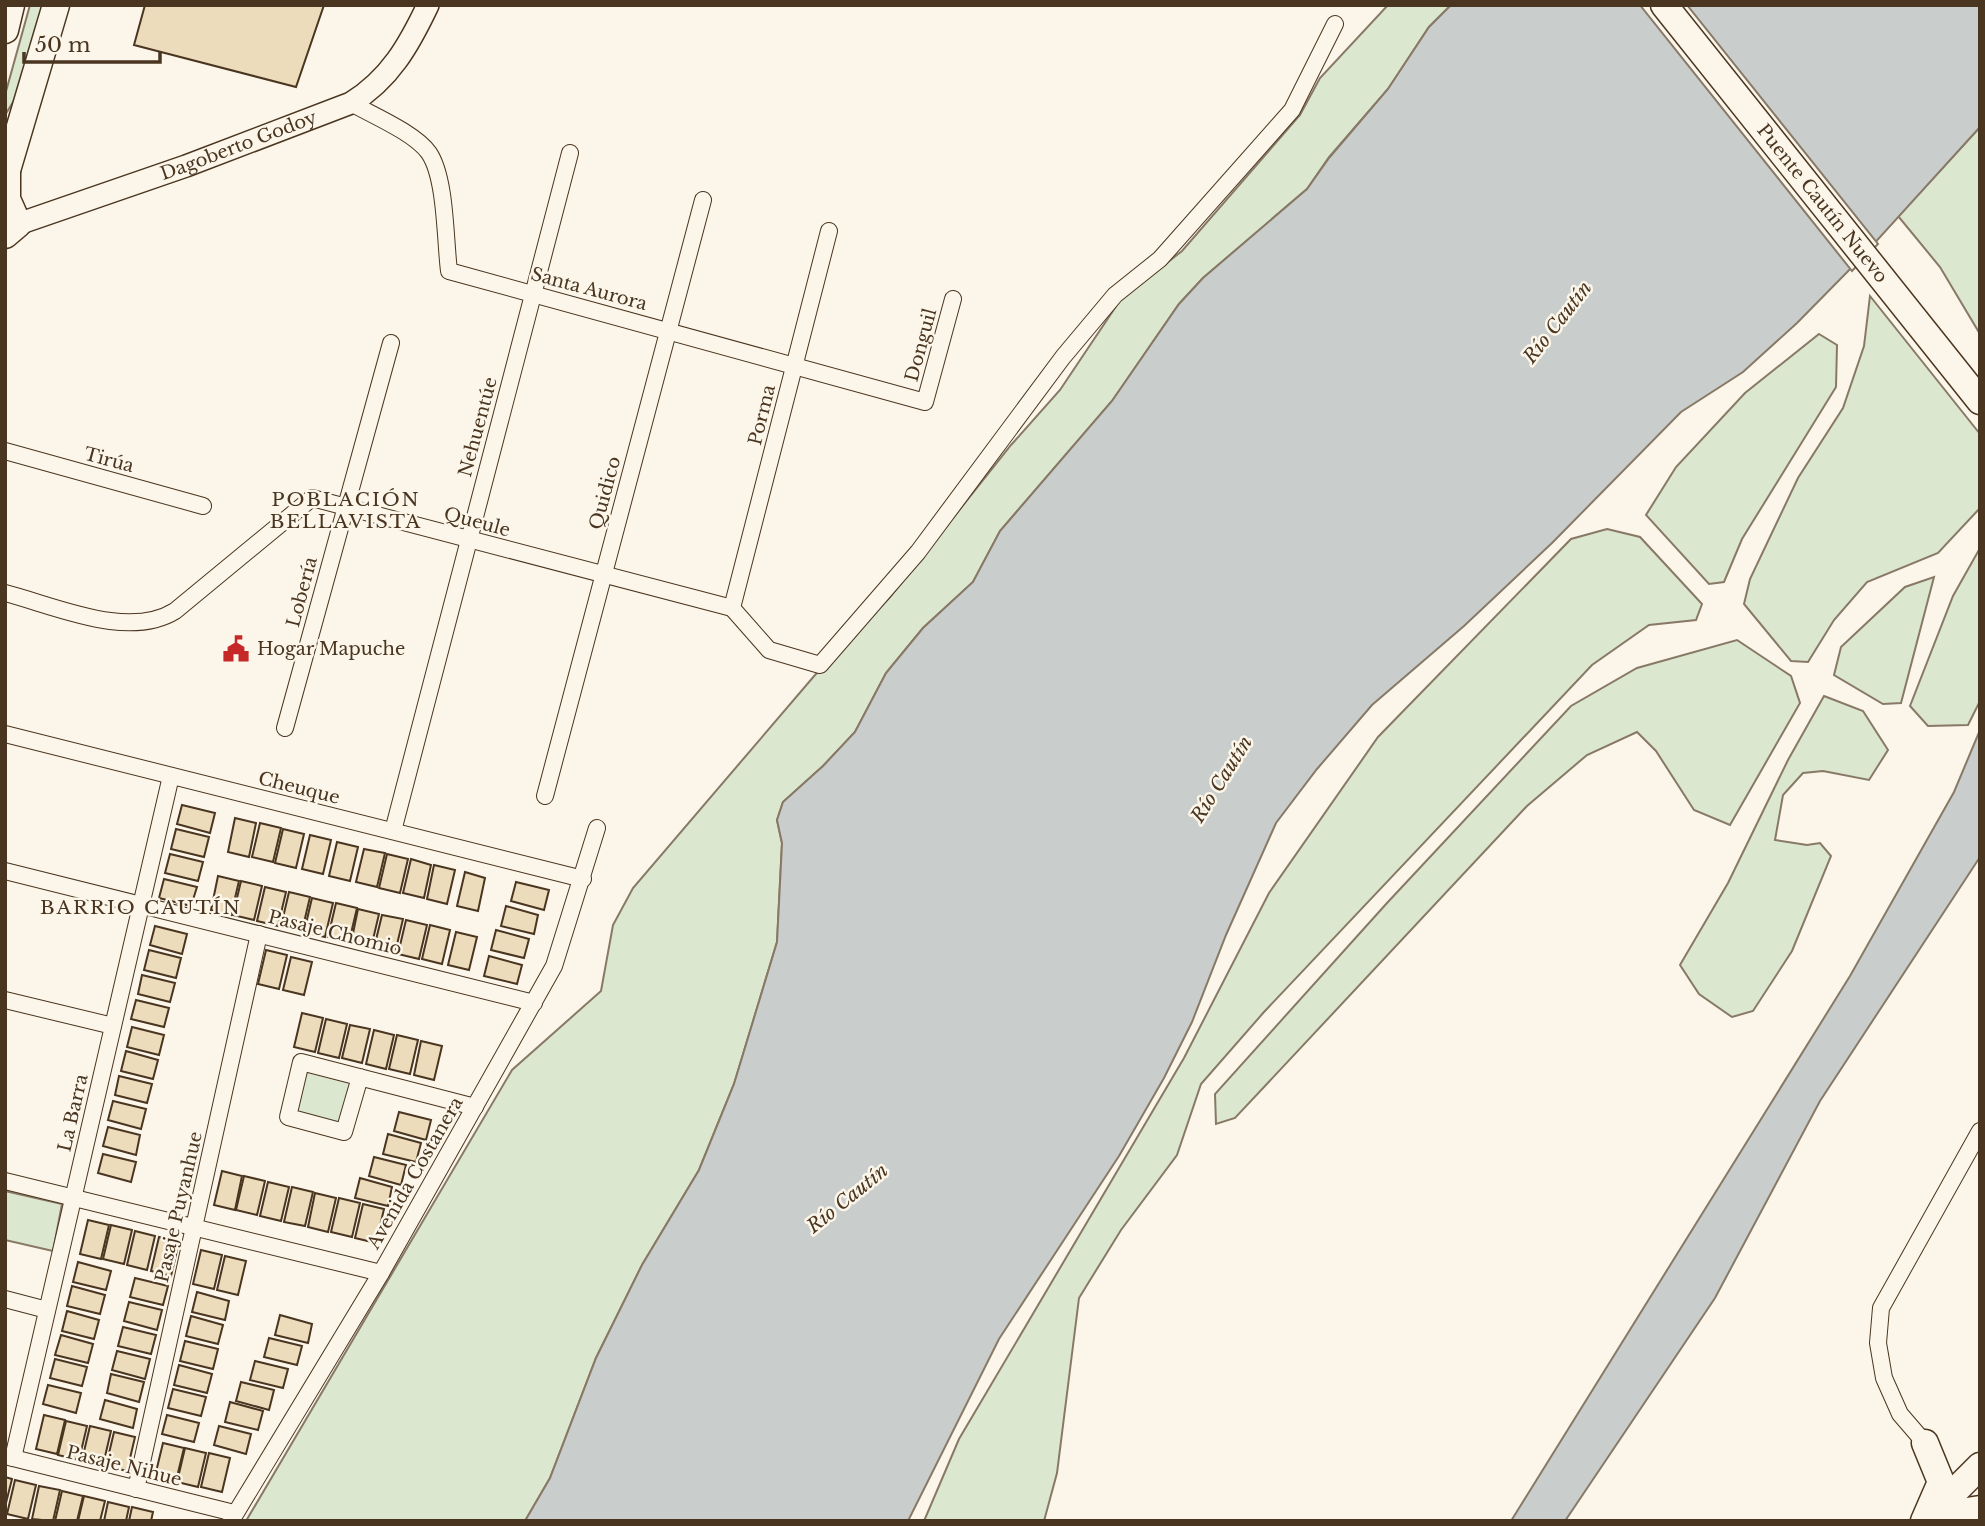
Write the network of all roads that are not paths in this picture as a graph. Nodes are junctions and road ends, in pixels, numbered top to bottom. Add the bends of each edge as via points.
1 (11, 5) edge
2 (56, 5) edge
3 (428, 5) edge
4 (1664, 5) edge
5 (1335, 24) dead end
6 (5, 30) edge
7 (351, 103) junction
8 (569, 153) dead end
9 (6, 174) edge
10 (703, 200) dead end
11 (9, 226) edge
12 (829, 230) dead end
13 (533, 294) junction
14 (953, 299) dead end
15 (668, 331) junction
16 (391, 344) dead end
17 (795, 366) junction
18 (1980, 401) edge
19 (925, 402) joint
20 (5, 451) edge
21 (203, 506) dead end
22 (345, 507) junction
23 (469, 539) junction
24 (604, 575) junction
25 (5, 593) edge
26 (732, 608) junction
27 (285, 729) dead end
28 (5, 734) edge
29 (171, 776) junction
30 (545, 796) dead end
31 (597, 828) dead end
32 (393, 831) junction
33 (5, 870) edge
34 (583, 879) junction
35 (141, 904) junction
36 (259, 934) junction
37 (5, 999) edge
38 (534, 1003) junction
39 (113, 1026) junction
40 (360, 1077) junction
41 (475, 1107) junction
42 (1980, 1131) edge
43 (5, 1181) edge
44 (73, 1198) junction
45 (194, 1227) junction
46 (381, 1273) junction
47 (5, 1299) edge
48 (47, 1310) junction
49 (1926, 1443) junction
50 (1980, 1455) edge
51 (9, 1457) edge
52 (1980, 1466) edge
53 (136, 1489) junction
54 (1980, 1510) edge
55 (233, 1517) edge
56 (1927, 1521) edge
57 (1970, 1521) edge

1 - 6 main road
2 - 9 main road
3 - 7 street, Dagoberto Godoy via 394,67
4 - 18 main road, Puente Cautín Nuevo
5 - 26 street via 1292,110 1160,259 1115,295 1054,368 918,552 820,665 769,650
7 - 11 street, Dagoberto Godoy
7 - 13 street, Santa Aurora via 415,139 428,152 436,169 449,271
8 - 13 street, Nehuentúe
9 - 11 main road
10 - 15 street, Quidico
12 - 17 street, Porma
13 - 15 street, Santa Aurora
13 - 23 street, Nehuentúe
14 - 19 street, Donguil
15 - 17 street, Santa Aurora
15 - 24 street, Quidico
16 - 22 street, Lobería
17 - 19 street, Santa Aurora
17 - 26 street, Porma
20 - 21 street, Tirúa
22 - 23 street, Queule
22 - 25 street, Queule via 312,498 175,611 146,623 125,624
22 - 27 street, Lobería
23 - 24 street, Queule
23 - 32 street, Nehuentúe
24 - 26 street, Queule
24 - 30 street, Quidico
28 - 29 street, Cheuque
29 - 32 street, Cheuque
29 - 35 street, La Barra
31 - 34 street, Avenida Costanera
32 - 34 street, Cheuque
33 - 35 street, Pasaje Chomio
34 - 38 street, Avenida Costanera via 554,966
35 - 36 street, Pasaje Chomio
35 - 39 street, La Barra
36 - 38 street, Pasaje Chomio
36 - 45 street, Pasaje Puyanhue
37 - 39 street
38 - 41 street, Avenida Costanera
39 - 44 street, La Barra
40 - 40 street via 302,1062 288,1117 344,1132
40 - 41 street
41 - 46 street, Avenida Costanera
42 - 49 street via 1881,1308 1878,1343 1884,1378 1900,1414
43 - 44 street
44 - 45 street
44 - 48 street, La Barra
45 - 46 street
45 - 53 street, Pasaje Puyanhue
46 - 55 street, Avenida Costanera
47 - 48 street
48 - 51 street, La Barra
49 - 50 main road via 1952,1458
49 - 56 main road via 1941,1482
51 - 53 street, Pasaje Nihue
52 - 56 main road
53 - 55 street, Pasaje Nihue
54 - 56 main road
54 - 57 main road

